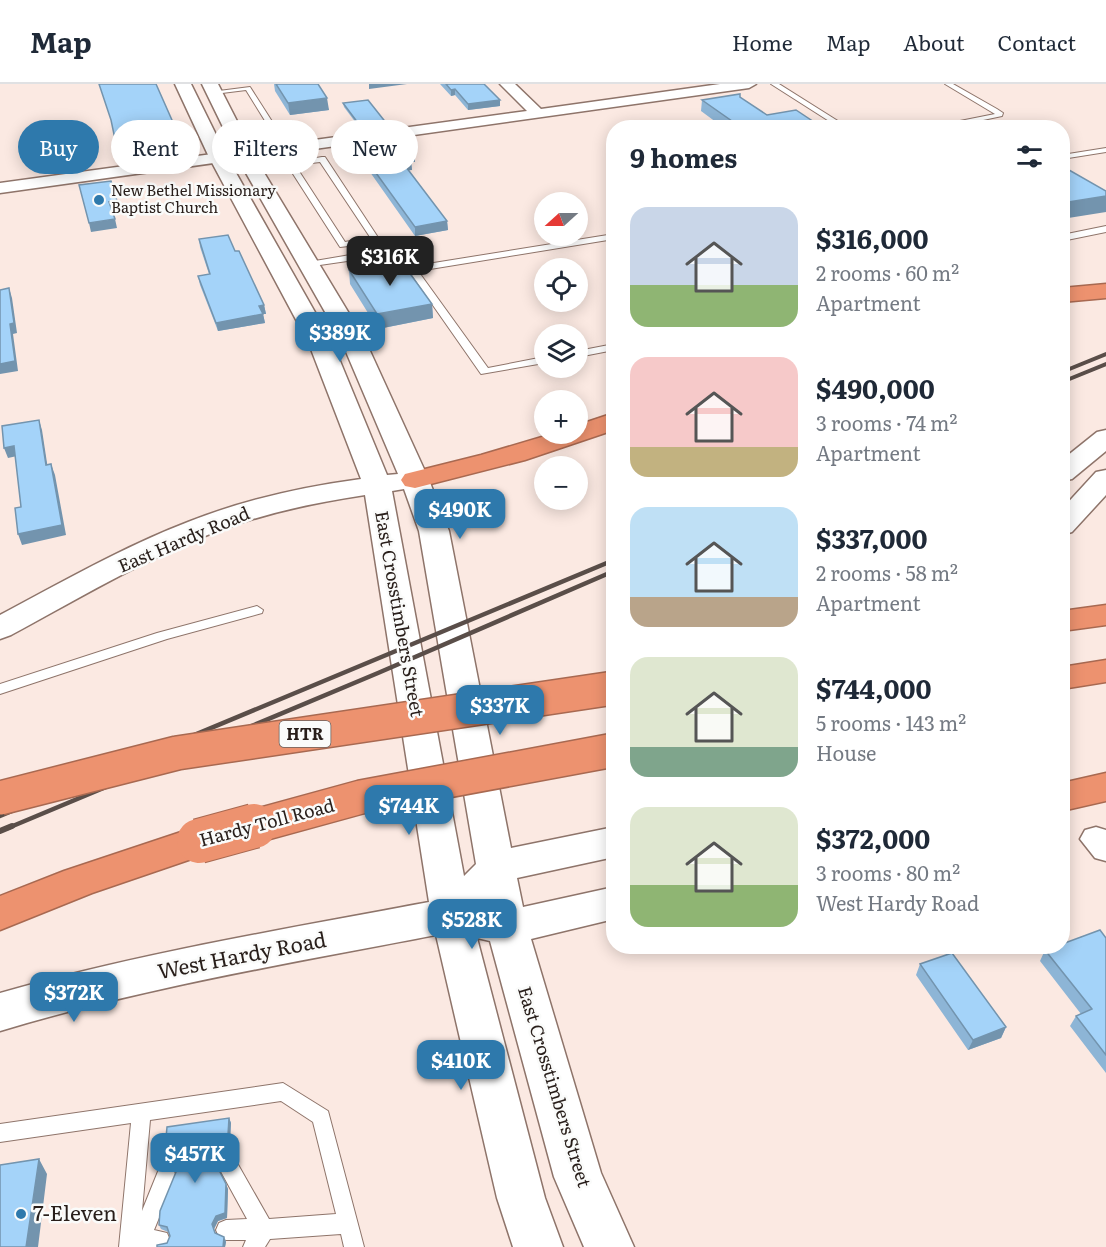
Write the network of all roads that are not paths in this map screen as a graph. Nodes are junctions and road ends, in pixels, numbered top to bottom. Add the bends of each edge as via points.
1 (507, 84) edge
2 (749, 84) edge
3 (774, 84) edge
4 (948, 84) edge
5 (186, 90) edge
6 (213, 90) edge
7 (538, 113) junction
8 (228, 120) edge
9 (268, 120) edge
10 (833, 120) edge
11 (977, 120) edge
12 (319, 143) edge
13 (212, 144) edge
14 (1106, 150) edge
15 (1070, 156) edge
16 (212, 158) edge
17 (319, 159) edge
18 (228, 174) edge
19 (256, 174) edge
20 (297, 174) edge
21 (0, 188) edge
22 (1106, 229) edge
23 (1070, 236) edge
24 (606, 237) edge
25 (359, 242) junction
26 (368, 255) junction
27 (309, 265) junction
28 (414, 269) junction
29 (282, 271) junction
30 (1106, 291) edge
31 (1070, 294) edge
32 (353, 340) junction
33 (321, 344) junction
34 (606, 349) edge
35 (588, 352) edge
36 (534, 362) edge
37 (606, 424) edge
38 (1106, 438) edge
39 (1070, 467) edge
40 (1106, 478) edge
41 (415, 480) junction
42 (377, 485) junction
43 (1070, 517) edge
44 (257, 610) dead end
45 (1106, 615) edge
46 (1070, 620) edge
47 (0, 628) edge
48 (1106, 671) edge
49 (1070, 677) edge
50 (0, 689) edge
51 (606, 689) edge
52 (606, 751) edge
53 (1106, 787) edge
54 (1070, 795) edge
55 (0, 798) edge
56 (606, 844) edge
57 (497, 867) junction
58 (606, 905) edge
59 (0, 912) edge
60 (451, 915) junction
61 (507, 928) junction
62 (0, 1012) edge
63 (141, 1113) junction
64 (0, 1133) edge
65 (228, 1168) dead end
66 (166, 1176) dead end
67 (348, 1223) junction
68 (264, 1229) junction
69 (226, 1230) dead end
70 (140, 1243) edge
71 (253, 1247) edge
72 (354, 1247) edge
73 (538, 1247) edge
74 (609, 1247) edge

1 - 7 street
2 - 7 street
3 - 10 lane
4 - 11 lane via 999,113
5 - 6 main road
5 - 13 main road, East Crosstimbers Street
6 - 8 main road, East Crosstimbers Street
6 - 9 lane via 248,88
7 - 12 street
14 - 15 lane
16 - 21 street
17 - 25 lane via 375,239
18 - 29 main road, East Crosstimbers Street
19 - 27 main road, East Crosstimbers Street
20 - 25 lane via 343,244
22 - 23 lane
24 - 28 lane
25 - 26 lane
26 - 27 lane
26 - 28 lane via 405,259
27 - 29 main road
27 - 32 main road, East Crosstimbers Street
28 - 36 lane via 485,372
29 - 33 main road, East Crosstimbers Street
30 - 31 highway
32 - 33 main road
32 - 41 main road, East Crosstimbers Street
33 - 42 main road, East Crosstimbers Street
34 - 35 lane
37 - 41 highway via 470,468
38 - 39 main road
40 - 43 main road
41 - 42 main road, East Hardy Road
41 - 57 main road, East Crosstimbers Street via 434,531
42 - 47 main road, East Hardy Road via 288,500 228,517 142,555
42 - 60 main road, East Crosstimbers Street
44 - 50 lane via 162,636
45 - 46 highway
48 - 49 highway
51 - 55 highway, HTR, bridge via 177,753
52 - 59 highway, Hardy Toll Road, bridge via 361,797 199,841
53 - 54 highway
56 - 57 main road
57 - 60 main road
57 - 61 main road, East Crosstimbers Street
58 - 61 main road
60 - 61 main road
60 - 62 main road, West Hardy Road via 244,954
60 - 73 main road, East Crosstimbers Street via 521,1198
61 - 74 main road, East Crosstimbers Street via 578,1177
63 - 64 lane
63 - 67 lane via 283,1092 321,1117
63 - 70 lane
65 - 68 lane
66 - 70 lane
67 - 68 lane
67 - 72 lane
68 - 69 lane
68 - 71 lane

